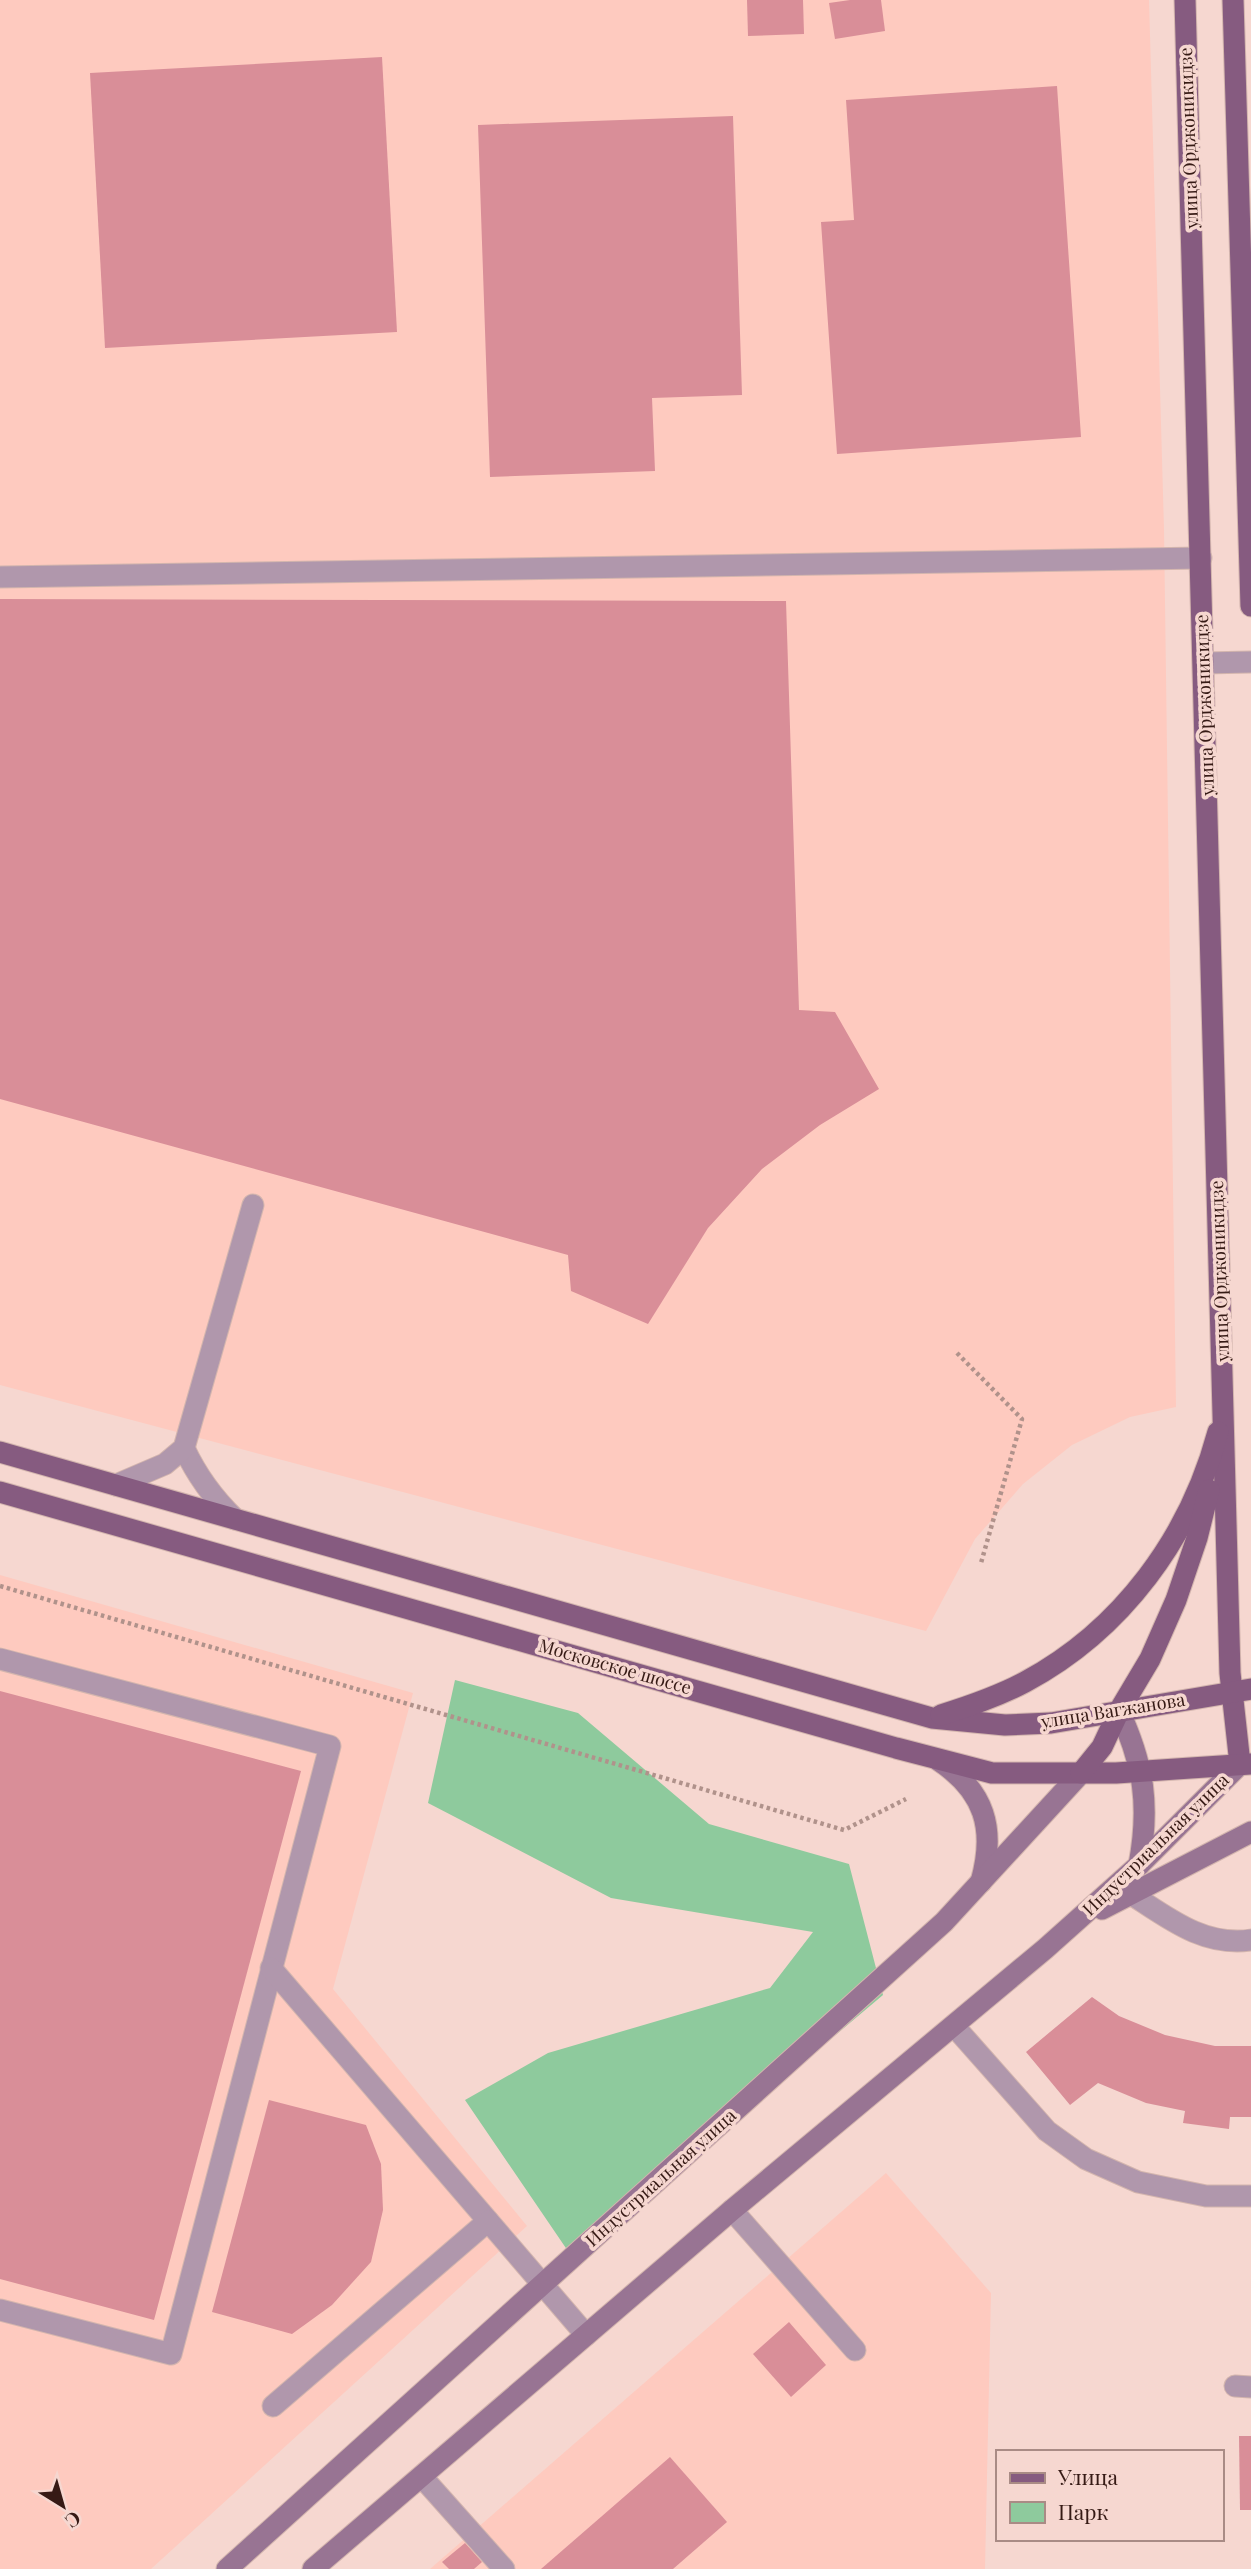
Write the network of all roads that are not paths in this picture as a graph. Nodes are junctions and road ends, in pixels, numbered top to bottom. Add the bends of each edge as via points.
1 (1185, 0) edge
2 (1233, 0) edge
3 (1201, 558) junction
4 (0, 577) edge
5 (1251, 606) edge
6 (1251, 662) edge
7 (1204, 663) junction
8 (253, 1205) dead end
9 (1224, 1409) junction
10 (184, 1448) junction
11 (0, 1451) edge
12 (116, 1485) junction
13 (0, 1492) edge
14 (235, 1519) junction
15 (0, 1659) edge
16 (1242, 1691) edge
17 (1119, 1711) junction
18 (932, 1718) junction
19 (1251, 1727) edge
20 (936, 1759) junction
21 (1245, 1764) edge
22 (1142, 1771) junction
23 (1081, 1773) junction
24 (1251, 1832) edge
25 (1139, 1865) junction
26 (981, 1883) junction
27 (1131, 1894) junction
28 (1072, 1924) junction
29 (1251, 1940) edge
30 (271, 1968) junction
31 (954, 2026) junction
32 (1251, 2196) edge
33 (732, 2210) junction
34 (488, 2221) junction
35 (542, 2285) junction
36 (0, 2310) edge
37 (586, 2335) junction
38 (855, 2350) dead end
39 (273, 2406) dead end
40 (422, 2477) junction
41 (228, 2569) edge
42 (313, 2569) edge
43 (504, 2569) edge

1 - 3 main road, улица Орджоникидзе
2 - 5 main road
3 - 4 street
3 - 7 main road, улица Орджоникидзе
6 - 7 street
7 - 9 main road, улица Орджоникидзе
8 - 10 street
9 - 16 main road
9 - 17 main road via 1197,1538 1176,1600 1150,1659
9 - 18 main road via 1193,1504 1169,1548 1106,1624 1025,1682
10 - 12 street via 164,1464
10 - 14 street via 211,1497
11 - 12 main road
12 - 14 main road
13 - 20 main road, Московское шоссе
14 - 18 main road
15 - 30 street via 330,1745
16 - 17 main road, улица Вагжанова
16 - 21 main road
17 - 18 main road, улица Вагжанова via 1051,1723
17 - 22 street
17 - 23 main road via 1102,1747
19 - 21 main road
20 - 23 main road, Московское шоссе via 992,1773
20 - 26 street via 957,1772 984,1812 988,1860
21 - 22 main road, Московское шоссе
21 - 25 street, Индустриальная улица
22 - 23 main road, Московское шоссе
22 - 25 street via 1145,1834
23 - 26 street, Индустриальная улица
24 - 27 street, Индустриальная улица
25 - 28 street, Индустриальная улица
26 - 35 street, Индустриальная улица via 944,1922
27 - 28 street, Индустриальная улица
27 - 29 street via 1189,1932
28 - 31 street, Индустриальная улица
30 - 34 street
30 - 36 street via 171,2354
31 - 32 street via 1047,2131 1086,2159 1138,2182 1206,2196
31 - 33 street, Индустриальная улица
33 - 37 street, Индустриальная улица
33 - 38 street
34 - 35 street
34 - 39 street
35 - 37 street
35 - 41 street, Индустриальная улица
37 - 40 street, Индустриальная улица
40 - 42 street, Индустриальная улица
40 - 43 street

